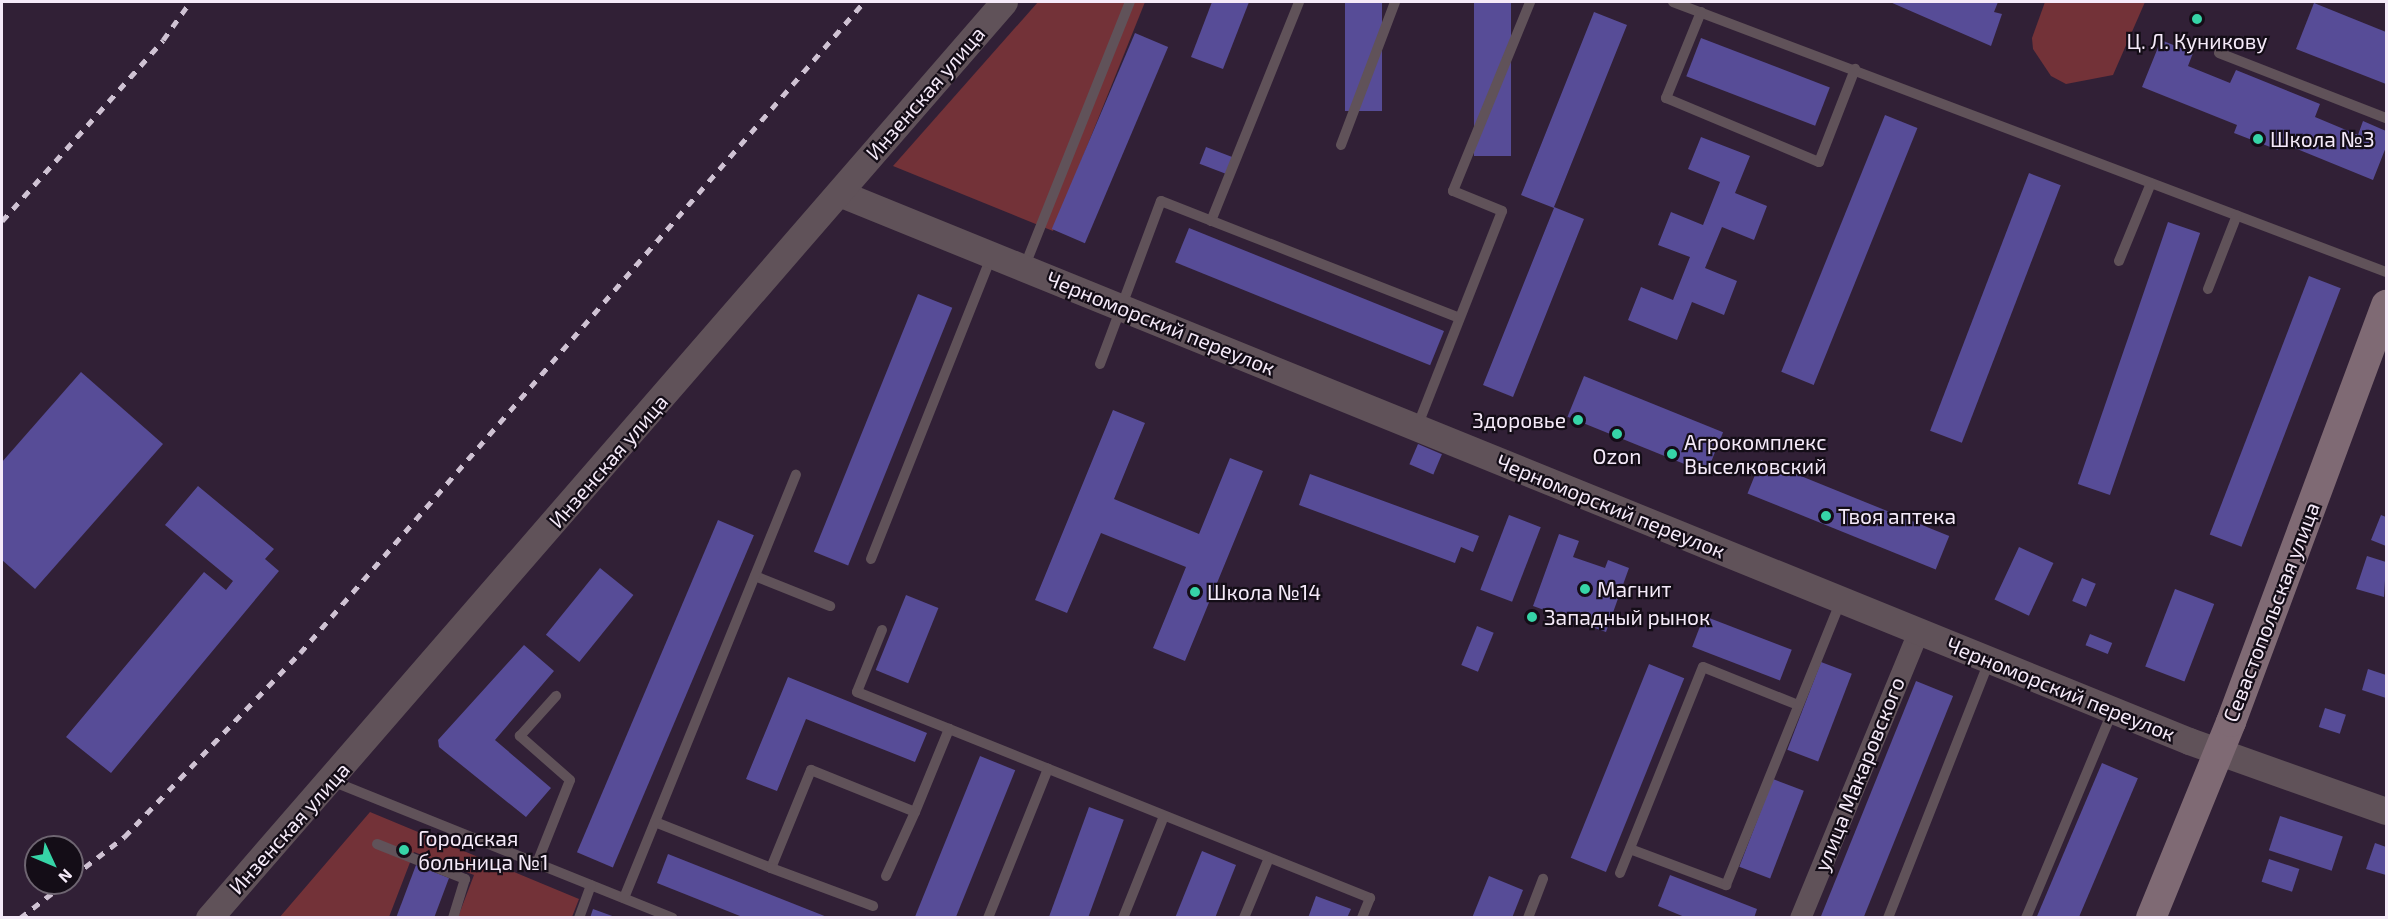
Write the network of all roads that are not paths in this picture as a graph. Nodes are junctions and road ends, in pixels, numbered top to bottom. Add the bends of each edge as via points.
1 (1004, 2) edge
2 (1130, 2) edge
3 (1299, 2) edge
4 (1395, 2) edge
5 (1530, 2) edge
6 (1673, 2) edge
7 (1701, 12) junction
8 (2219, 53) dead end
9 (1855, 69) junction
10 (2386, 118) edge
11 (1341, 145) dead end
12 (2151, 183) junction
13 (839, 193) junction
14 (2237, 215) junction
15 (1211, 221) junction
16 (992, 255) junction
17 (2119, 261) dead end
18 (1024, 268) junction
19 (2386, 272) edge
20 (2208, 289) dead end
21 (2386, 305) edge
22 (1122, 308) junction
23 (1459, 318) junction
24 (1100, 364) dead end
25 (1416, 428) junction
26 (796, 475) dead end
27 (871, 559) dead end
28 (755, 576) junction
29 (1841, 599) junction
30 (830, 606) dead end
31 (882, 630) dead end
32 (1918, 631) junction
33 (1989, 660) junction
34 (556, 696) dead end
35 (1798, 705) junction
36 (2113, 708) junction
37 (949, 729) junction
38 (2218, 752) junction
39 (1048, 769) junction
40 (332, 781) junction
41 (2386, 811) edge
42 (915, 812) junction
43 (1164, 816) junction
44 (655, 822) junction
45 (377, 844) dead end
46 (1630, 849) junction
47 (1269, 858) junction
48 (537, 863) junction
49 (771, 868) junction
50 (1620, 873) dead end
51 (886, 876) dead end
52 (1543, 879) dead end
53 (591, 885) junction
54 (624, 898) junction
55 (873, 906) dead end
56 (451, 917) edge
57 (209, 918) edge
58 (579, 918) edge
59 (672, 918) edge
60 (988, 918) edge
61 (1123, 918) edge
62 (1244, 918) edge
63 (1362, 918) edge
64 (1528, 918) edge
65 (1800, 918) edge
66 (1888, 918) edge
67 (2026, 918) edge
68 (2151, 918) edge

1 - 13 street, Инзенская улица
2 - 18 lane
3 - 15 lane
4 - 11 lane
5 - 23 lane via 1453,191 1502,211
6 - 7 lane
7 - 9 lane
7 - 9 lane via 1666,98 1818,162
8 - 10 lane
9 - 12 lane
12 - 14 lane
12 - 17 lane
13 - 16 street, Черноморский переулок
13 - 40 street, Инзенская улица
14 - 19 lane
14 - 20 lane
15 - 22 lane via 1161,201
15 - 23 lane
16 - 18 street, Черноморский переулок
16 - 27 lane
18 - 22 street, Черноморский переулок
21 - 38 main road, Севастопольская улица
22 - 24 lane
22 - 25 street, Черноморский переулок
23 - 25 lane
25 - 29 street, Черноморский переулок
26 - 28 lane
28 - 30 lane
28 - 44 lane
29 - 32 street, Черноморский переулок
29 - 35 lane
31 - 37 lane via 857,692
32 - 33 street, Черноморский переулок
32 - 65 street, улица Макаровского
33 - 36 street, Черноморский переулок
33 - 66 lane
34 - 48 lane via 520,736 570,780
35 - 46 lane via 1726,885
35 - 46 lane via 1703,667
36 - 38 street, Черноморский переулок
36 - 67 lane
37 - 39 lane
37 - 42 lane
38 - 41 street, Черноморский переулок
38 - 68 main road, Севастопольская улица
39 - 43 lane
39 - 60 lane
40 - 48 lane
40 - 57 street, Инзенская улица
42 - 49 lane via 811,770
42 - 51 lane
43 - 47 lane
43 - 61 lane
44 - 49 lane
44 - 54 lane
45 - 56 lane via 465,879
46 - 50 lane
47 - 62 lane
47 - 63 lane via 1370,898
48 - 53 lane
49 - 55 lane
52 - 64 lane
53 - 54 lane
53 - 58 lane
54 - 59 lane

